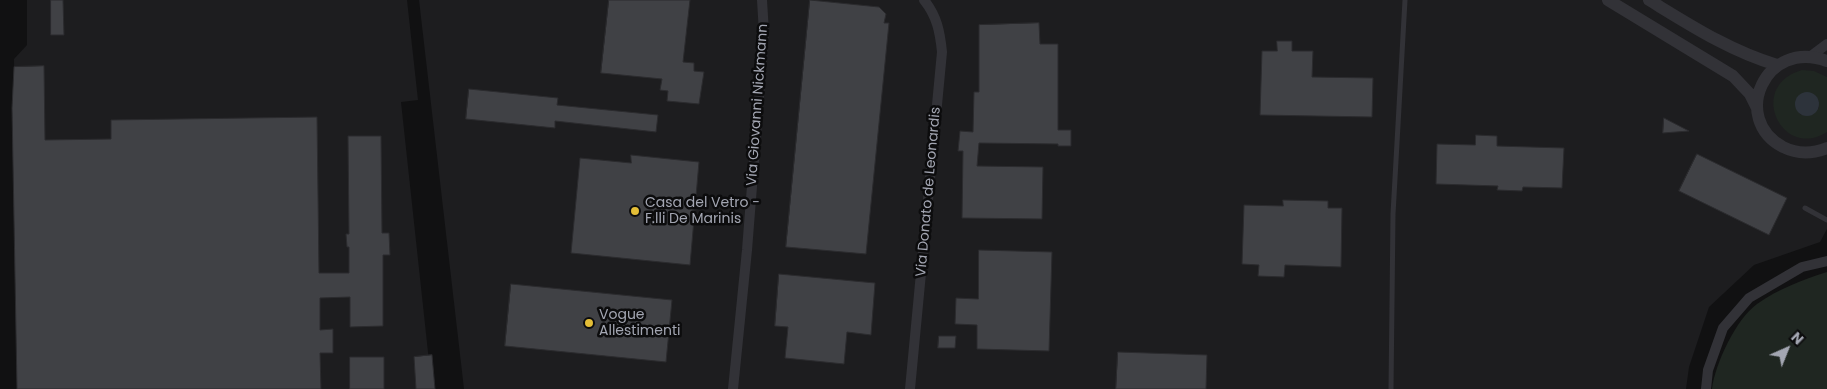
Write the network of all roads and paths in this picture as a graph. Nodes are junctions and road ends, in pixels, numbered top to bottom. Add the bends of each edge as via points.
1 (762, 0) edge
2 (924, 0) edge
3 (1405, 0) edge
4 (1608, 0) edge
5 (1649, 0) edge
6 (1827, 44) edge
7 (1811, 56) junction
8 (1827, 61) edge
9 (1777, 65) junction
10 (1757, 108) junction
11 (1827, 148) edge
12 (1805, 208) dead end
13 (1827, 220) edge
14 (1827, 261) edge
15 (733, 389) edge
16 (910, 389) edge
17 (1391, 389) edge
18 (1706, 389) edge

1 - 15 street, Via Giovanni Nickmann via 764,33
2 - 16 street, Via Donato de Leonardis via 932,9 939,28 942,52
3 - 17 lane via 1393,214
4 - 10 street via 1733,76 1750,94
5 - 9 street via 1716,40 1752,58
6 - 7 street
7 - 8 street
7 - 9 street via 1799,56
9 - 10 street via 1766,76 1759,91
10 - 11 street via 1767,134 1777,144 1804,153
12 - 13 lane
14 - 18 street via 1802,267 1749,298 1724,328 1708,370

